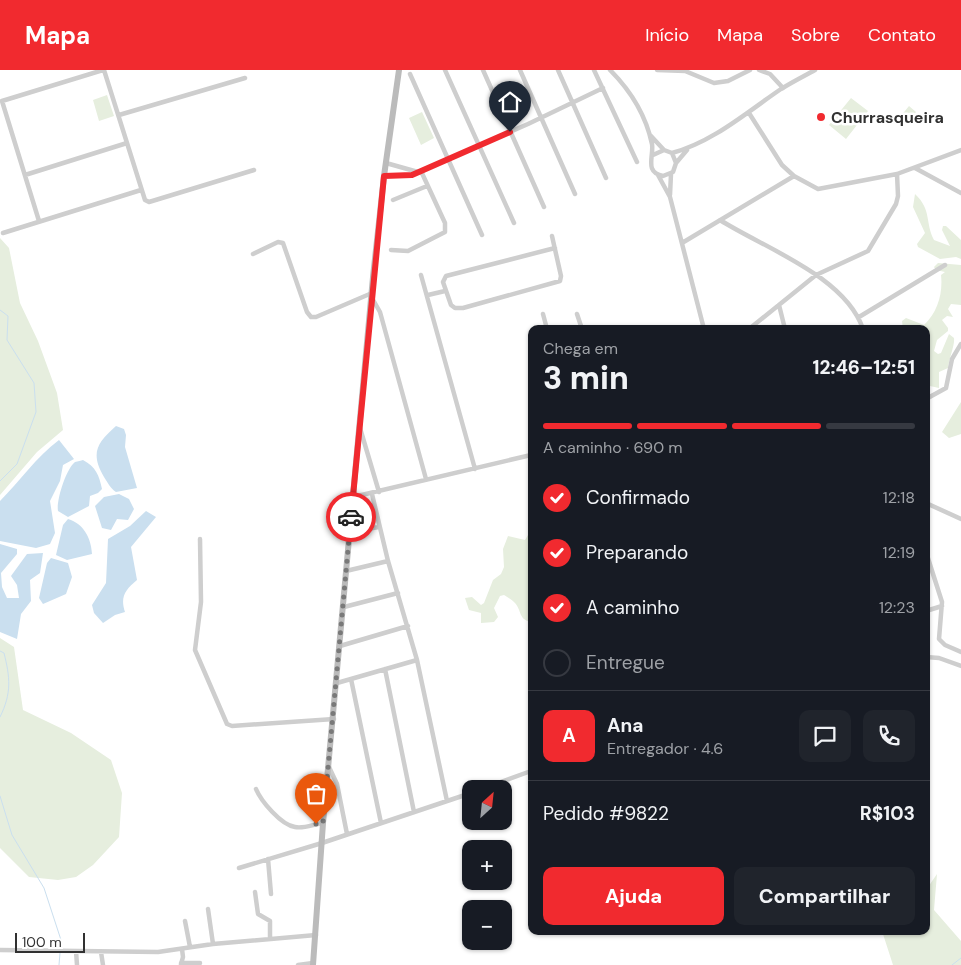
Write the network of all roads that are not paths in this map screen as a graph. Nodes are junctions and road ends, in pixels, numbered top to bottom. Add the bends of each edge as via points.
1 (104, 70) edge
2 (399, 70) edge
3 (445, 70) edge
4 (483, 70) edge
5 (520, 70) edge
6 (558, 70) edge
7 (594, 70) edge
8 (610, 70) edge
9 (657, 70) edge
10 (750, 70) edge
11 (759, 70) edge
12 (815, 70) edge
13 (410, 74) dead end
14 (245, 78) dead end
15 (603, 88) junction
16 (783, 88) junction
17 (573, 104) junction
18 (749, 113) junction
19 (119, 115) junction
20 (542, 118) junction
21 (510, 132) junction
22 (649, 132) junction
23 (127, 143) junction
24 (479, 146) junction
25 (688, 149) junction
26 (664, 150) junction
27 (961, 150) edge
28 (672, 153) junction
29 (653, 155) junction
30 (447, 160) junction
31 (637, 162) dead end
32 (386, 163) junction
33 (676, 163) junction
34 (915, 168) junction
35 (254, 170) dead end
36 (419, 171) junction
37 (671, 174) junction
38 (897, 174) junction
39 (24, 175) junction
40 (658, 175) junction
41 (384, 176) junction
42 (794, 176) junction
43 (606, 178) dead end
44 (427, 186) junction
45 (141, 190) junction
46 (961, 193) edge
47 (575, 194) dead end
48 (670, 197) junction
49 (393, 200) dead end
50 (544, 207) dead end
51 (720, 220) junction
52 (39, 222) junction
53 (514, 223) dead end
54 (3, 234) dead end
55 (482, 234) dead end
56 (552, 236) dead end
57 (682, 243) junction
58 (554, 248) junction
59 (391, 250) dead end
60 (253, 254) dead end
61 (945, 265) dead end
62 (421, 275) dead end
63 (816, 275) junction
64 (446, 291) junction
65 (428, 295) junction
66 (372, 296) junction
67 (779, 305) junction
68 (544, 314) dead end
69 (578, 314) dead end
70 (859, 317) junction
71 (546, 325) edge
72 (581, 325) edge
73 (703, 325) edge
74 (754, 325) edge
75 (784, 325) edge
76 (862, 325) edge
77 (961, 344) edge
78 (930, 397) edge
79 (360, 428) junction
80 (528, 456) edge
81 (474, 469) junction
82 (426, 479) junction
83 (380, 492) junction
84 (372, 494) junction
85 (353, 497) junction
86 (930, 505) edge
87 (961, 519) edge
88 (379, 527) junction
89 (349, 532) junction
90 (200, 539) dead end
91 (388, 561) junction
92 (930, 563) edge
93 (346, 571) junction
94 (398, 593) junction
95 (942, 606) junction
96 (344, 607) junction
97 (930, 610) edge
98 (408, 626) junction
99 (340, 646) junction
100 (961, 652) edge
101 (930, 657) edge
102 (417, 660) junction
103 (961, 666) edge
104 (385, 669) junction
105 (351, 679) junction
106 (337, 683) junction
107 (334, 719) junction
108 (330, 767) junction
109 (528, 773) edge
110 (508, 780) edge
111 (256, 789) dead end
112 (462, 795) edge
113 (447, 801) junction
114 (414, 812) junction
115 (323, 823) junction
116 (381, 823) junction
117 (347, 834) junction
118 (322, 843) junction
119 (268, 858) junction
120 (239, 868) dead end
121 (255, 892) dead end
122 (271, 894) dead end
123 (208, 909) dead end
124 (185, 921) dead end
125 (316, 935) junction
126 (270, 939) junction
127 (213, 944) junction
128 (190, 947) junction
129 (182, 949) junction
130 (0, 950) edge
131 (76, 951) junction
132 (101, 952) junction
133 (200, 963) dead end
134 (181, 964) edge
135 (313, 964) edge
136 (77, 965) edge
137 (103, 965) edge
138 (298, 965) edge

1 - 19 street
1 - 39 street via 2,101
2 - 32 street
3 - 24 street
4 - 21 street
5 - 20 street
6 - 17 street
7 - 15 street
8 - 22 street via 628,90
9 - 10 street via 685,71 714,83 728,81
11 - 16 street via 770,74
12 - 16 street
13 - 30 street
14 - 19 street
15 - 17 street
15 - 31 street
16 - 18 street
17 - 20 street
17 - 43 street
18 - 25 street
18 - 42 street via 775,157
19 - 23 street
20 - 21 street
20 - 47 street
21 - 24 street
21 - 50 street
22 - 26 street
22 - 29 street
23 - 39 street
23 - 45 street
24 - 30 street
24 - 53 street
25 - 28 street
25 - 33 street
26 - 28 street
26 - 29 street
27 - 34 street
28 - 33 street
29 - 40 street via 650,166
30 - 36 street
30 - 55 street
32 - 36 street
32 - 41 street
33 - 37 street
34 - 38 street
34 - 46 street
35 - 45 street via 149,202
36 - 41 street via 412,175
36 - 44 street
37 - 40 street
37 - 48 street
38 - 42 street via 822,189
38 - 63 street via 896,204 871,249
39 - 52 street
40 - 48 street
41 - 66 street
42 - 51 street
44 - 49 street
44 - 59 street via 445,223 445,232 408,251
45 - 52 street
48 - 57 street
51 - 57 street
51 - 63 street
52 - 54 street
56 - 58 street
57 - 73 street
58 - 64 street via 446,276 443,280
58 - 64 street via 561,276 558,282 460,308 451,305
60 - 66 street via 278,242 283,243 311,317
61 - 70 street
62 - 65 street
63 - 67 street
63 - 70 street
64 - 65 street
65 - 81 street
66 - 79 street
66 - 82 street via 380,312
67 - 74 street
67 - 75 street
68 - 71 street
69 - 72 street
70 - 76 street
77 - 78 street via 952,359 946,388
79 - 83 street
79 - 85 street
80 - 81 street
81 - 82 street
82 - 83 street
83 - 84 street
84 - 85 street
84 - 88 street
85 - 89 street
86 - 87 street
88 - 89 street
88 - 91 street
89 - 93 street
90 - 107 street via 201,602 195,650 227,724
91 - 93 street
91 - 94 street
92 - 95 street
93 - 96 street
94 - 96 street
94 - 98 street
95 - 97 street
95 - 100 street via 939,639
96 - 99 street
98 - 99 street
98 - 102 street
99 - 106 street
101 - 103 street
102 - 104 street
102 - 113 street
104 - 105 street
104 - 114 street
105 - 106 street
105 - 116 street
106 - 107 street
107 - 108 street
108 - 115 street
108 - 117 street via 338,784
109 - 110 street
111 - 115 street via 264,804 290,826 297,828
112 - 113 street
113 - 114 street
114 - 116 street
115 - 118 street
116 - 117 street
117 - 118 street
118 - 119 street
118 - 125 street
119 - 120 street
119 - 122 street
121 - 126 street via 258,914 270,920
123 - 127 street
124 - 128 street
125 - 126 street
125 - 135 street
126 - 127 street
127 - 128 street
128 - 129 street
129 - 132 street
129 - 134 street
130 - 131 street
131 - 132 street
131 - 136 street
132 - 137 street
133 - 134 street
135 - 138 street

